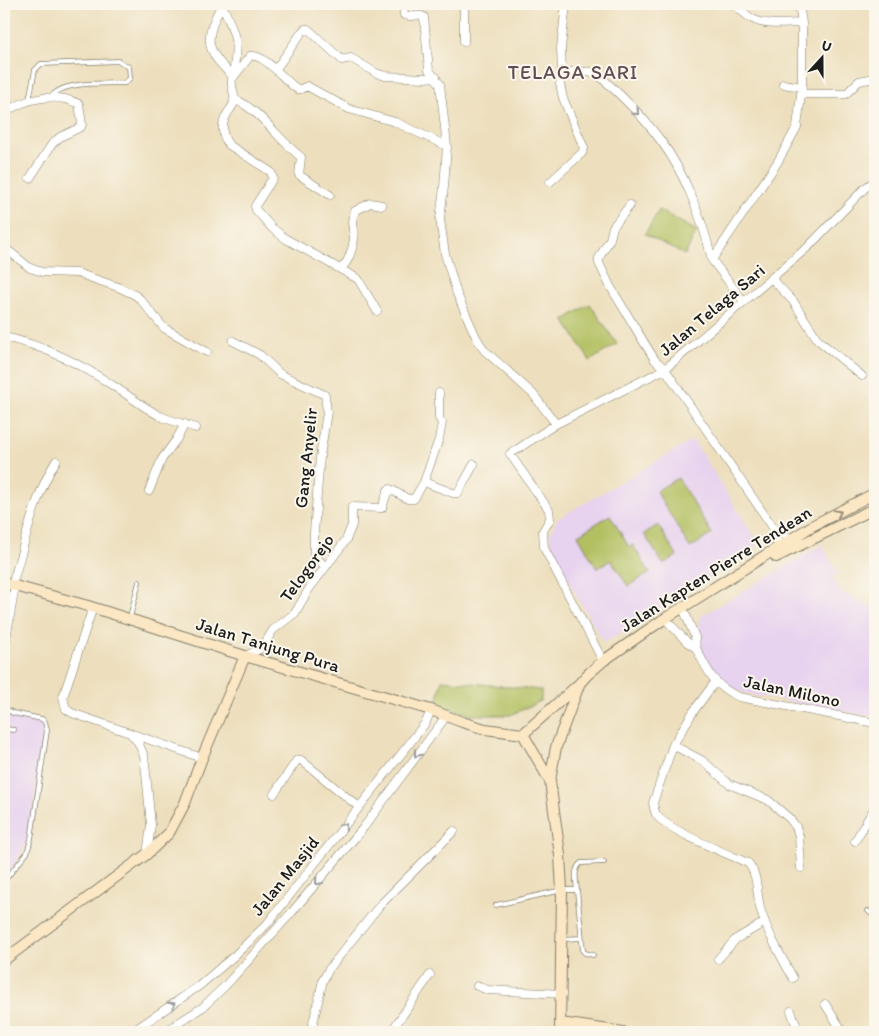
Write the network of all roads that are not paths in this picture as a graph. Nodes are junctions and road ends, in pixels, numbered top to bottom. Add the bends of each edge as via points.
1 (222, 4) edge
2 (403, 4) edge
3 (464, 4) edge
4 (566, 4) edge
5 (732, 4) edge
6 (800, 4) edge
7 (802, 23) junction
8 (464, 42) dead end
9 (276, 69) junction
10 (562, 72) junction
11 (233, 76) junction
12 (436, 77) junction
13 (875, 78) edge
14 (783, 84) dead end
15 (801, 90) junction
16 (50, 98) junction
17 (234, 99) junction
18 (29, 100) junction
19 (4, 112) edge
20 (447, 146) junction
21 (30, 178) dead end
22 (875, 181) edge
23 (550, 182) dead end
24 (330, 195) dead end
25 (382, 204) dead end
26 (630, 205) dead end
27 (4, 247) edge
28 (712, 260) junction
29 (341, 268) junction
30 (772, 279) junction
31 (744, 302) junction
32 (377, 311) dead end
33 (4, 338) edge
34 (233, 341) dead end
35 (207, 352) dead end
36 (665, 369) junction
37 (862, 376) dead end
38 (439, 393) dead end
39 (184, 424) junction
40 (556, 424) junction
41 (196, 428) dead end
42 (56, 461) dead end
43 (474, 464) dead end
44 (424, 482) junction
45 (149, 492) dead end
46 (875, 493) edge
47 (875, 508) edge
48 (774, 529) junction
49 (792, 539) junction
50 (779, 548) junction
51 (326, 567) junction
52 (139, 582) dead end
53 (10, 585) edge
54 (93, 607) junction
55 (676, 617) junction
56 (129, 620) junction
57 (696, 648) junction
58 (4, 651) edge
59 (245, 656) junction
60 (603, 661) junction
61 (715, 682) junction
62 (581, 683) junction
63 (4, 708) edge
64 (432, 710) junction
65 (447, 715) junction
66 (875, 723) edge
67 (4, 729) edge
68 (14, 730) dead end
69 (129, 731) junction
70 (523, 734) junction
71 (673, 745) junction
72 (202, 758) junction
73 (550, 781) junction
74 (274, 794) dead end
75 (359, 807) junction
76 (875, 807) edge
77 (454, 830) dead end
78 (855, 840) dead end
79 (147, 854) junction
80 (604, 862) dead end
81 (801, 868) dead end
82 (4, 881) edge
83 (562, 890) junction
84 (577, 890) junction
85 (496, 905) dead end
86 (868, 911) dead end
87 (875, 917) edge
88 (765, 922) junction
89 (581, 938) junction
90 (562, 939) junction
91 (593, 955) dead end
92 (718, 959) dead end
93 (4, 960) edge
94 (430, 975) dead end
95 (793, 978) dead end
96 (477, 986) dead end
97 (562, 994) junction
98 (825, 1004) dead end
99 (791, 1011) dead end
100 (560, 1027) edge
101 (132, 1032) edge
102 (164, 1032) edge
103 (311, 1032) edge
104 (391, 1032) edge
105 (623, 1032) edge
106 (799, 1032) edge
107 (843, 1032) edge

1 - 11 street via 235,35
1 - 11 street via 212,22 209,45 218,62
2 - 12 street via 404,15 424,17 428,70
3 - 8 street
4 - 10 street
5 - 7 street via 759,22
6 - 7 street
7 - 15 street
9 - 11 street via 253,56 246,59
9 - 12 street via 305,29 342,60 352,58 376,73 393,77
9 - 20 street via 297,89 307,86 349,109 395,122
10 - 23 street via 563,98 584,148
10 -> 28 street via 595,72 660,139 674,160 704,228
11 - 17 street
12 - 20 street via 442,90
13 - 15 street via 859,81 846,94
14 - 15 street
15 - 28 street via 797,127 777,163
16 - 18 street
16 - 18 lane via 70,86 125,83 130,78 129,67 119,61 41,64 35,70
16 - 21 street via 63,98 78,104 82,124 52,144
17 - 24 street via 260,116 301,157 299,175
17 - 29 street via 223,124 225,141 273,176 255,206 256,210 286,239
18 - 19 street
20 - 40 street via 440,219 445,254 457,294 484,350 533,394
22 - 30 street, Jalan Telaga Sari
25 - 29 street via 370,203 355,211 351,224 354,239
26 - 36 street via 613,227 599,263 645,344
27 - 35 street via 30,268 42,272 77,273 135,295 164,328
28 - 31 street
29 - 32 street via 358,279
30 - 31 street, Jalan Telaga Sari
30 - 37 street via 798,306 818,340
31 - 36 street, Jalan Telaga Sari
33 - 39 street via 26,342 60,355 161,416
34 - 51 street, Gang Anyelir via 260,355 280,374 325,395 328,412 320,457 314,554
36 - 40 street
36 - 48 street, Jalan Telaga Sari
38 - 44 street via 442,423
39 - 41 street
39 - 45 street via 162,459
40 - 60 street via 510,454 549,510 550,519 543,531 544,548
42 - 53 street via 32,515
43 - 44 street via 458,493
44 - 51 street, Telogorejo via 413,500 390,488 382,508 352,507 352,525 346,540
49 -> 46 street, Jalan Kapten Pierre Tendean
47 - 55 street, Jalan Kapten Pierre Tendean via 788,550
48 - 49 street, Jalan Telaga Sari
48 - 50 street, Jalan Telaga Sari
49 - 50 street, Jalan Kapten Pierre Tendean
50 - 55 street, Jalan Kapten Pierre Tendean
51 - 59 street, Telogorejo via 295,612 273,630 262,648
52 - 56 lane
53 - 54 street, Jalan Tanjung Pura
53 - 58 street
54 - 56 street, Jalan Tanjung Pura
54 - 69 street via 63,702 72,712
55 - 57 street via 687,642
55 - 57 street via 695,637
55 - 60 street, Jalan Kapten Pierre Tendean
55 - 62 street, Jalan Kapten Pierre Tendean
56 - 59 street, Jalan Tanjung Pura
57 - 61 street, Jalan Milono
59 - 64 street, Jalan Tanjung Pura
59 - 72 street
60 - 62 street, Jalan Kapten Pierre Tendean
61 - 66 street, Jalan Milono via 739,697
61 - 71 street
62 - 70 street, Jalan Kapten Pierre Tendean
62 - 73 street via 556,747
63 - 82 lane via 42,719 47,730 31,839 27,853
64 - 65 street, Jalan Tanjung Pura
64 - 75 street, Jalan Masjid
65 - 70 street, Jalan Tanjung Pura via 485,729
65 -> 102 street, Jalan Masjid via 364,827 292,912 203,1007
67 - 68 lane
69 - 72 street
69 - 79 street via 144,756 151,825
70 - 73 street
71 - 81 street via 703,761 729,784 768,800 790,819 799,836
71 - 88 street via 654,803 656,815 669,825 748,863 754,872
72 - 79 street via 169,834
73 - 83 street
74 - 75 street via 297,760 301,760
101 -> 75 street, Jalan Masjid via 199,986 267,924
76 - 78 street
77 - 103 street via 380,905 326,974
79 - 93 street
80 - 84 lane via 577,866
83 - 84 lane
83 - 85 lane
83 - 90 street
84 - 89 lane
86 - 87 lane
88 - 92 street via 736,939
88 - 95 street
89 - 90 lane
89 - 91 lane via 583,951
90 - 97 street
94 - 104 street
96 - 97 street via 488,990
97 - 100 street
98 - 107 street
99 - 106 street
100 - 105 street

